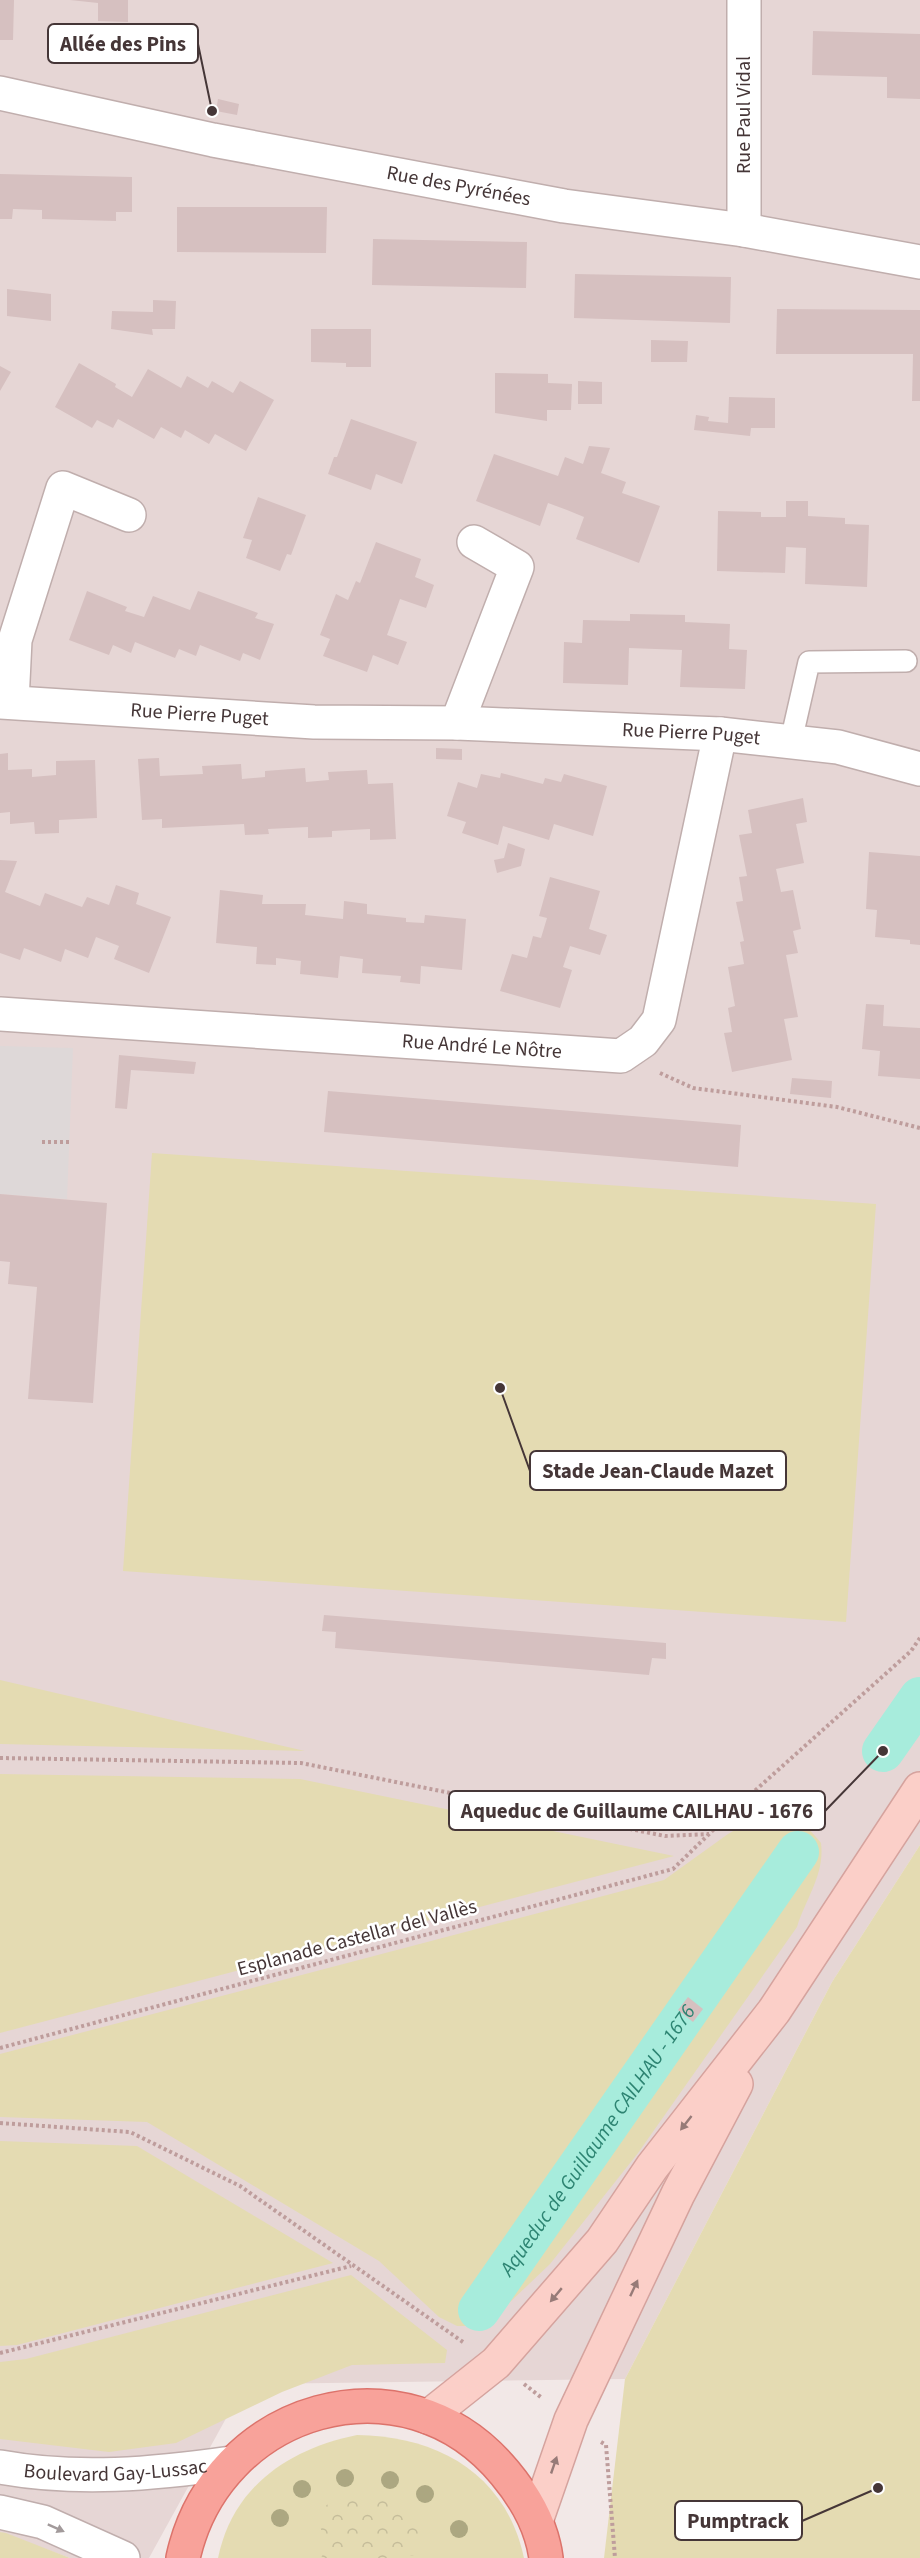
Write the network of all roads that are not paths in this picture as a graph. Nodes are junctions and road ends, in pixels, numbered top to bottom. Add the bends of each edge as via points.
1 (744, 0) edge
2 (0, 93) edge
3 (744, 230) junction
4 (920, 262) edge
5 (129, 515) dead end
6 (474, 542) dead end
7 (906, 661) dead end
8 (6, 702) edge
9 (457, 723) junction
10 (720, 734) junction
11 (790, 741) junction
12 (920, 769) edge
13 (0, 1014) edge
14 (920, 1789) edge
15 (774, 2011) junction
16 (428, 2416) junction
17 (231, 2463) junction
18 (0, 2467) edge
19 (0, 2512) edge
20 (536, 2521) junction
21 (123, 2558) edge
22 (183, 2558) edge
23 (546, 2558) edge

1 - 3 street, Rue Paul Vidal
2 - 3 street, Rue des Pyrénées via 213,140 553,204
3 - 4 street, Rue des Pyrénées
5 - 8 street, Rue Pierre Puget via 63,488 15,640
6 - 9 street via 517,567
7 - 11 lane via 810,662
8 - 9 street, Rue Pierre Puget via 314,722
9 - 10 street, Rue Pierre Puget
10 - 11 street, Rue Pierre Puget
10 - 13 street, Rue André Le Nôtre via 659,1020 643,1041 621,1056
11 - 12 street, Rue Pierre Puget via 838,747
14 - 15 main road
15 -> 16 main road via 651,2167 602,2241 496,2363
20 -> 15 main road via 571,2420 678,2194
16 - 17 main road via 394,2408 324,2409 289,2422
16 - 20 main road via 461,2432 493,2457 516,2485
17 - 18 street, Boulevard Gay-Lussac via 157,2474 44,2475
17 - 22 main road via 200,2508 189,2531
19 -> 21 street via 43,2522
20 - 23 main road

